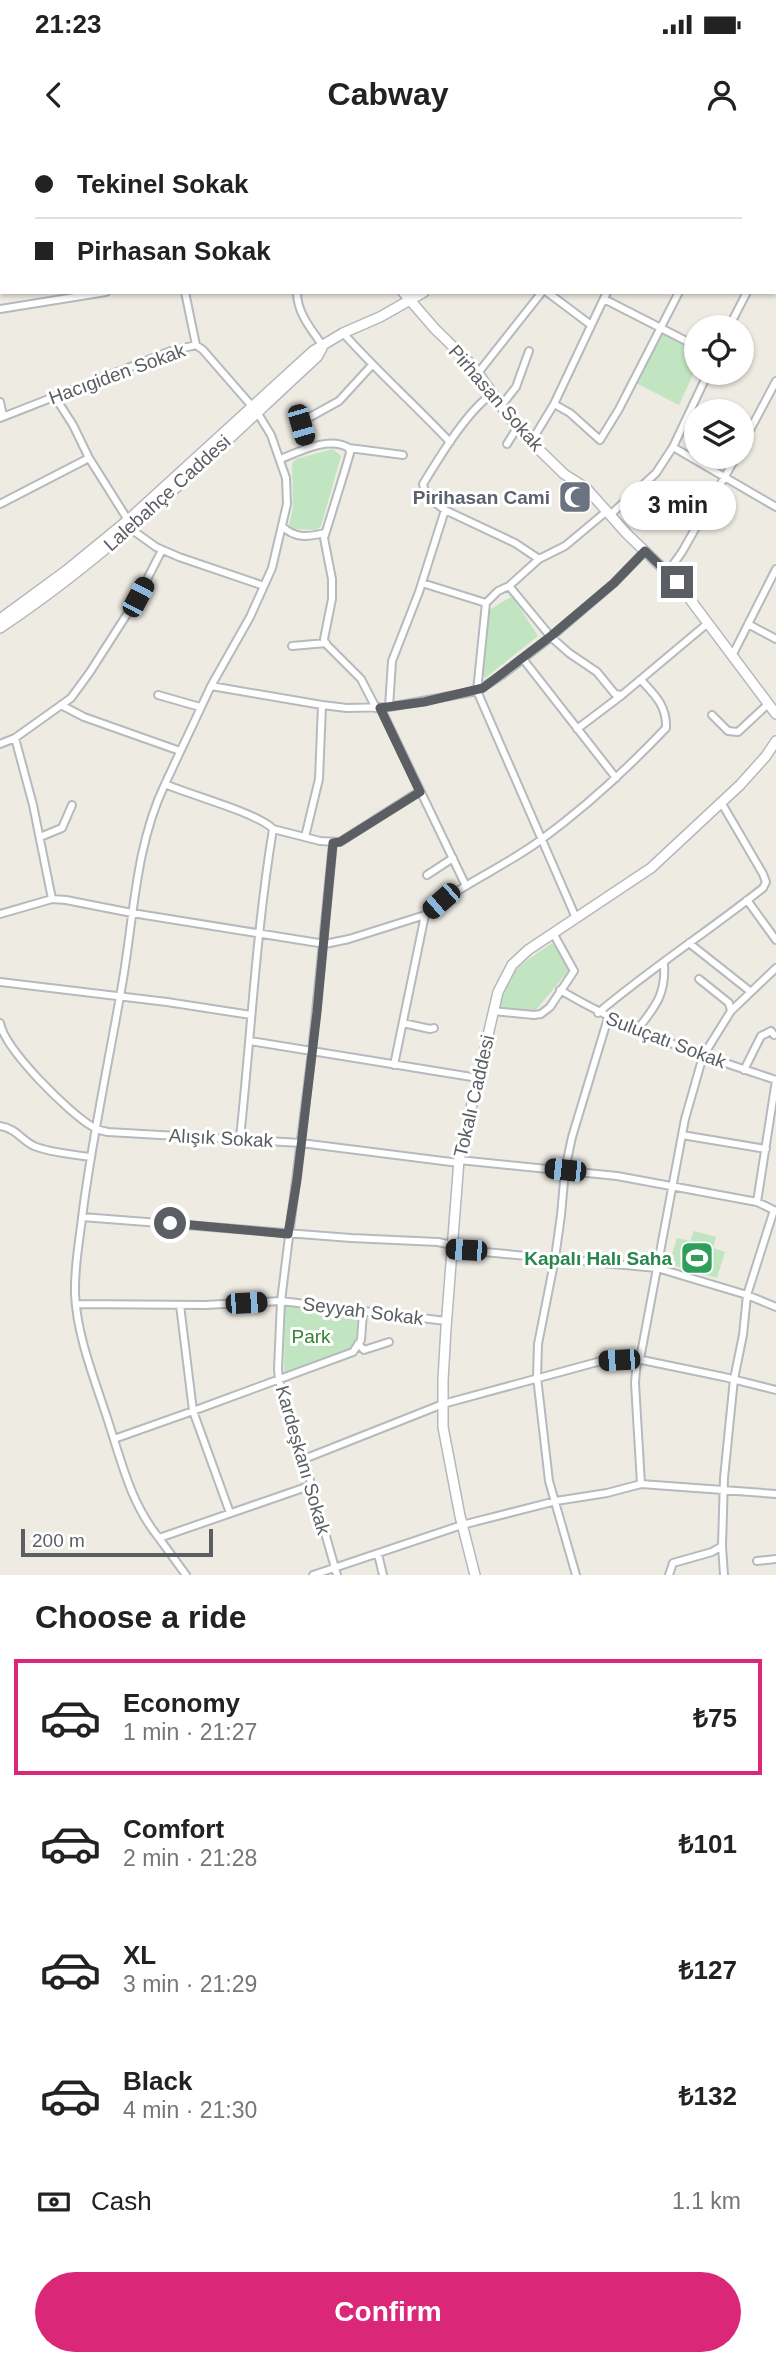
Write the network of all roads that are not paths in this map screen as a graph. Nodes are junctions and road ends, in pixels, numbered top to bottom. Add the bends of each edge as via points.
1 (94, 294) edge
2 (185, 294) edge
3 (297, 294) edge
4 (540, 294) edge
5 (550, 294) edge
6 (678, 294) edge
7 (746, 294) edge
8 (605, 295) edge
9 (406, 297) edge
10 (0, 309) edge
11 (735, 315) edge
12 (591, 325) junction
13 (660, 327) junction
14 (343, 332) junction
15 (684, 340) edge
16 (196, 345) junction
17 (323, 346) junction
18 (529, 351) dead end
19 (373, 365) junction
20 (478, 373) junction
21 (776, 381) edge
22 (702, 385) edge
23 (492, 394) junction
24 (55, 397) junction
25 (0, 402) edge
26 (554, 404) junction
27 (501, 406) junction
28 (255, 409) junction
29 (2, 417) edge
30 (754, 422) edge
31 (517, 428) junction
32 (450, 442) junction
33 (531, 442) junction
34 (507, 444) dead end
35 (308, 447) junction
36 (349, 447) junction
37 (673, 447) junction
38 (403, 455) dead end
39 (89, 458) junction
40 (281, 458) junction
41 (729, 469) edge
42 (724, 478) junction
43 (0, 504) edge
44 (776, 507) edge
45 (445, 510) junction
46 (608, 513) junction
47 (129, 524) junction
48 (282, 526) junction
49 (325, 533) junction
50 (162, 550) junction
51 (645, 551) junction
52 (538, 559) junction
53 (776, 569) edge
54 (667, 573) junction
55 (422, 583) junction
56 (264, 586) junction
57 (509, 586) junction
58 (486, 603) junction
59 (0, 619) edge
60 (708, 624) junction
61 (748, 624) junction
62 (0, 628) edge
63 (551, 636) junction
64 (776, 639) edge
65 (326, 643) junction
66 (292, 646) dead end
67 (732, 656) junction
68 (523, 659) junction
69 (641, 680) junction
70 (211, 686) junction
71 (477, 691) junction
72 (158, 695) dead end
73 (622, 695) junction
74 (61, 705) junction
75 (322, 705) junction
76 (767, 705) junction
77 (388, 707) junction
78 (201, 708) junction
79 (378, 708) junction
80 (776, 714) edge
81 (712, 715) dead end
82 (578, 729) junction
83 (15, 738) junction
84 (776, 741) edge
85 (0, 744) edge
86 (180, 751) junction
87 (615, 778) junction
88 (165, 784) junction
89 (420, 792) junction
90 (721, 802) junction
91 (72, 805) dead end
92 (273, 829) junction
93 (40, 837) junction
94 (305, 837) junction
95 (541, 840) junction
96 (333, 843) junction
97 (453, 859) junction
98 (427, 875) dead end
99 (466, 886) junction
100 (52, 899) junction
101 (747, 900) junction
102 (0, 914) edge
103 (132, 914) junction
104 (425, 915) junction
105 (576, 918) junction
106 (553, 933) junction
107 (260, 934) junction
108 (776, 940) edge
109 (689, 943) junction
110 (325, 944) junction
111 (664, 964) junction
112 (776, 968) edge
113 (699, 979) dead end
114 (0, 982) edge
115 (559, 990) junction
116 (751, 992) junction
117 (120, 996) junction
118 (493, 1012) junction
119 (731, 1012) junction
120 (598, 1013) junction
121 (251, 1015) junction
122 (608, 1018) junction
123 (0, 1023) edge
124 (404, 1023) junction
125 (434, 1028) dead end
126 (637, 1030) junction
127 (774, 1035) dead end
128 (250, 1041) junction
129 (312, 1051) junction
130 (704, 1056) junction
131 (394, 1065) junction
132 (744, 1070) junction
133 (478, 1078) junction
134 (776, 1080) edge
135 (0, 1126) edge
136 (94, 1128) junction
137 (682, 1135) junction
138 (240, 1138) junction
139 (301, 1143) junction
140 (766, 1150) junction
141 (90, 1157) junction
142 (459, 1162) junction
143 (565, 1170) junction
144 (671, 1188) junction
145 (757, 1202) junction
146 (775, 1210) edge
147 (82, 1217) junction
148 (288, 1234) junction
149 (452, 1247) junction
150 (555, 1258) junction
151 (657, 1268) junction
152 (747, 1295) junction
153 (281, 1301) junction
154 (76, 1304) junction
155 (180, 1305) junction
156 (776, 1307) edge
157 (363, 1312) junction
158 (446, 1321) junction
159 (389, 1342) dead end
160 (358, 1344) junction
161 (638, 1359) junction
162 (537, 1377) junction
163 (734, 1379) junction
164 (279, 1380) junction
165 (776, 1390) edge
166 (443, 1404) junction
167 (193, 1411) junction
168 (114, 1439) junction
169 (304, 1459) junction
170 (641, 1484) junction
171 (312, 1485) junction
172 (724, 1491) junction
173 (776, 1494) edge
174 (556, 1501) junction
175 (230, 1513) junction
176 (462, 1525) junction
177 (159, 1538) junction
178 (722, 1546) junction
179 (378, 1554) junction
180 (776, 1559) edge
181 (757, 1561) dead end
182 (336, 1572) edge
183 (186, 1575) edge
184 (313, 1575) edge
185 (383, 1575) edge
186 (475, 1575) edge
187 (576, 1575) edge
188 (669, 1575) edge
189 (724, 1575) edge

1 - 10 street
2 - 16 street
3 - 17 street via 304,319
4 - 20 street
5 - 12 street
6 - 13 street
7 - 11 street
8 - 12 street
8 - 13 street
9 - 14 street, Lalebahçe Caddesi via 380,317
9 - 20 street, Pirhasan Sokak
12 - 26 street
13 - 15 street
13 - 26 street via 600,440
14 - 17 street, Lalebahçe Caddesi
14 - 19 street
16 - 24 street, Hacıgiden Sokak
16 - 28 street, Hacıgiden Sokak
17 - 28 street, Lalebahçe Caddesi
18 - 27 street via 516,387
19 - 32 street
19 - 35 street via 339,401 301,422
20 - 23 street, Pirhasan Sokak
21 - 30 street
22 - 37 street
23 - 27 street, Pirhasan Sokak
23 - 32 street
24 - 29 street, Hacıgiden Sokak
24 - 39 street
25 - 29 street
26 - 33 street
27 - 31 street, Pirhasan Sokak
28 - 40 street, Hacıgiden Sokak
28 - 47 street, Lalebahçe Caddesi
31 - 33 street, Pirhasan Sokak
31 - 34 street
32 - 45 street via 423,484 426,496
33 - 46 street, Pirhasan Sokak
35 - 36 street via 341,443
35 - 40 street
36 - 38 street
36 - 49 street
37 - 42 street
37 - 46 street via 656,473
39 - 43 street
39 - 47 street
40 - 48 street, Hacıgiden Sokak via 287,492
41 - 42 street
42 - 44 street
42 - 54 street
45 - 52 street
45 - 55 street
46 - 51 street, Pirhasan Sokak
46 - 52 street via 565,546
47 - 50 street
47 - 59 street, Lalebahçe Caddesi
47 - 62 street, Lalebahçe Caddesi via 73,575
48 - 49 street via 303,537
48 - 56 street, Hacıgiden Sokak
49 - 65 street via 332,579
50 - 56 street
50 - 74 street via 90,672
51 - 54 street, Pirhasan Sokak
51 - 63 street
52 - 57 street
53 - 61 street
54 - 60 street, Pirhasan Sokak
55 - 58 street
55 - 77 street via 392,661
56 - 70 street, Hacıgiden Sokak
57 - 58 street
57 - 63 street
58 - 71 street
60 - 67 street, Pirhasan Sokak
60 - 69 street
61 - 64 street
61 - 67 street
63 - 68 street
63 - 73 street via 615,694
65 - 66 street
65 - 79 street via 361,679
67 - 76 street, Pirhasan Sokak
68 - 71 street
68 - 82 street
69 - 73 street
69 - 87 street via 661,702 666,728
70 - 75 street
70 - 78 street, Hacıgiden Sokak
71 - 77 street
71 - 95 street
72 - 78 street
73 - 82 street
74 - 83 street
74 - 86 street
75 - 79 street
75 - 94 street via 319,779
76 - 80 street, Pirhasan Sokak
76 - 81 street via 738,732 727,732
77 - 79 street
78 - 86 street, Hacıgiden Sokak
79 - 89 street
82 - 87 street
83 - 85 street
83 - 93 street
84 - 90 street, Tokalı Caddesi
86 - 88 street, Hacıgiden Sokak
87 - 95 street
88 - 92 street via 256,817
88 - 103 street, Hacıgiden Sokak via 147,829
89 - 96 street
89 - 97 street
90 - 101 street via 765,882
90 - 105 street, Tokalı Caddesi via 651,869
91 - 93 street via 62,828
92 - 94 street
92 - 107 street
93 - 100 street
94 - 96 street
95 - 99 street
95 - 105 street
96 - 110 street, Kardeşkanı Sokak
97 - 98 street
97 - 99 street
99 - 104 street
100 - 102 street
100 - 103 street
101 - 108 street
101 - 109 street
103 - 107 street
103 - 117 street, Hacıgiden Sokak
104 - 110 street
104 - 124 street
105 - 106 street, Tokalı Caddesi
106 - 115 street via 574,971
106 - 118 street, Tokalı Caddesi via 512,965
107 - 110 street
107 - 121 street
109 - 111 street
109 - 116 street
110 - 129 street, Kardeşkanı Sokak
111 - 120 street
111 - 126 street via 663,992
112 - 116 street
113 - 119 street via 729,1003
114 - 117 street
115 - 118 street via 551,1007 541,1014
115 - 120 street, Suluçatı Sokak
116 - 119 street
117 - 121 street
117 - 136 street, Hacıgiden Sokak
118 - 133 street, Tokalı Caddesi
119 - 130 street
120 - 122 street, Suluçatı Sokak
121 - 128 street
122 - 126 street, Suluçatı Sokak
122 - 143 street
123 - 136 street via 3,1035 30,1069
124 - 125 street
124 - 131 street
126 - 130 street, Suluçatı Sokak
127 - 132 street via 771,1031 761,1035
128 - 129 street
128 - 138 street
129 - 131 street
129 - 139 street, Kardeşkanı Sokak
130 - 132 street, Suluçatı Sokak
130 - 137 street
131 - 133 street
132 - 134 street, Suluçatı Sokak
133 - 142 street, Tokalı Caddesi
134 - 140 street
135 - 141 street via 12,1128 44,1150
136 - 138 street, Alışık Sokak
136 - 141 street, Hacıgiden Sokak
137 - 140 street
137 - 144 street
138 - 139 street, Alışık Sokak
139 - 142 street, Alışık Sokak
139 - 148 street, Kardeşkanı Sokak
140 - 145 street
141 - 147 street, Hacıgiden Sokak
142 - 143 street, Alışık Sokak
142 - 149 street, Tokalı Caddesi
143 - 144 street, Alışık Sokak
143 - 150 street
144 - 145 street, Alışık Sokak
144 - 151 street
145 - 146 street
146 - 152 street
147 - 148 street
147 - 154 street, Hacıgiden Sokak
148 - 149 street via 426,1241
148 - 153 street, Kardeşkanı Sokak
149 - 150 street
149 - 158 street, Tokalı Caddesi
150 - 151 street
150 - 162 street via 538,1344
151 - 152 street
151 - 161 street
152 - 156 street
152 - 163 street
153 - 155 street, Seyyah Sokak
153 - 157 street, Seyyah Sokak
153 - 164 street, Kardeşkanı Sokak
154 - 155 street, Seyyah Sokak
154 - 168 street, Hacıgiden Sokak
155 - 167 street
157 - 158 street, Seyyah Sokak
157 - 160 street
158 - 166 street, Tokalı Caddesi
159 - 160 street via 364,1350
160 - 164 street via 353,1352
161 - 162 street via 601,1361
161 - 163 street
161 - 170 street via 635,1382
162 - 166 street
162 - 174 street via 549,1481
163 - 165 street
163 - 172 street
164 - 167 street
164 - 169 street, Kardeşkanı Sokak
166 - 169 street
166 - 176 street, Tokalı Caddesi via 443,1427
167 - 168 street
167 - 175 street
168 - 177 street, Hacıgiden Sokak via 137,1506
169 - 171 street, Kardeşkanı Sokak
170 - 172 street
170 - 174 street
171 - 175 street
171 - 182 street, Kardeşkanı Sokak
172 - 173 street
172 - 178 street
174 - 176 street
174 - 187 street
175 - 177 street
176 - 179 street
176 - 186 street, Tokalı Caddesi
177 - 183 street, Hacıgiden Sokak
178 - 188 street via 673,1563
178 - 189 street
179 - 182 street
179 - 185 street
180 - 181 street
182 - 184 street

